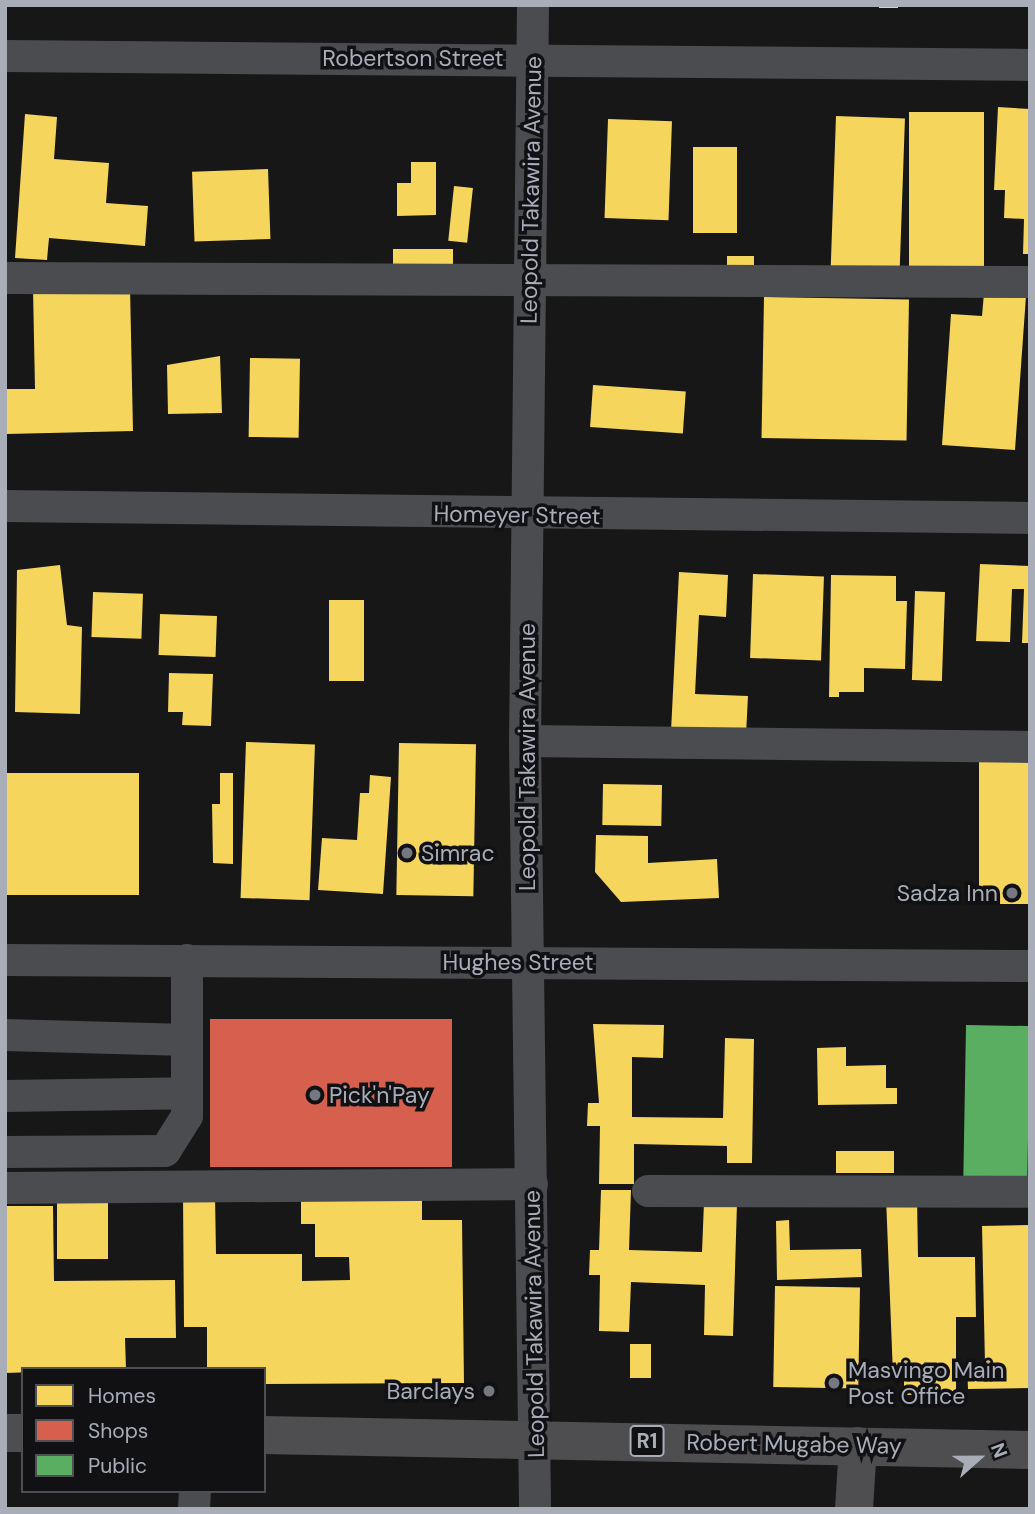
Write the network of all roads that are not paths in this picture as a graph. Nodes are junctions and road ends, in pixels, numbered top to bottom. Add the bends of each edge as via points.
1 (533, 5) edge
2 (5, 56) edge
3 (533, 58) junction
4 (1030, 65) edge
5 (5, 278) edge
6 (530, 280) junction
7 (1030, 282) edge
8 (5, 506) edge
9 (527, 516) junction
10 (1030, 518) edge
11 (525, 741) junction
12 (1030, 747) edge
13 (5, 960) edge
14 (187, 961) junction
15 (528, 961) junction
16 (1030, 967) edge
17 (5, 1035) edge
18 (187, 1040) junction
19 (187, 1093) junction
20 (5, 1096) edge
21 (5, 1152) edge
22 (532, 1184) junction
23 (5, 1188) edge
24 (648, 1191) dead end
25 (1030, 1192) edge
26 (266, 1435) edge
27 (536, 1438) junction
28 (858, 1446) junction
29 (1030, 1450) edge
30 (535, 1509) edge
31 (854, 1509) edge

1 - 3 street, Leopold Takawira Avenue
2 - 3 street, Robertson Street
3 - 4 street, Robertson Street
3 - 6 street, Leopold Takawira Avenue
5 - 6 street
6 - 7 street
6 - 9 street, Leopold Takawira Avenue
8 - 9 street, Homeyer Street
9 - 10 street, Homeyer Street
9 - 11 street, Leopold Takawira Avenue
11 - 12 street
11 - 15 street, Leopold Takawira Avenue
13 - 14 street, Hughes Street
14 - 15 street, Hughes Street
14 - 18 street
15 - 16 street, Hughes Street
15 - 22 street, Leopold Takawira Avenue
17 - 18 street
18 - 19 street
19 - 20 street
19 - 21 street via 187,1116 165,1152
22 - 23 street
22 - 27 street, Leopold Takawira Avenue
24 - 25 street
26 - 27 highway, Robert Mugabe Way / R1
27 - 28 highway, Robert Mugabe Way / R1
27 - 30 street, Leopold Takawira Avenue
28 - 29 highway, Robert Mugabe Way / R1
28 - 31 highway

